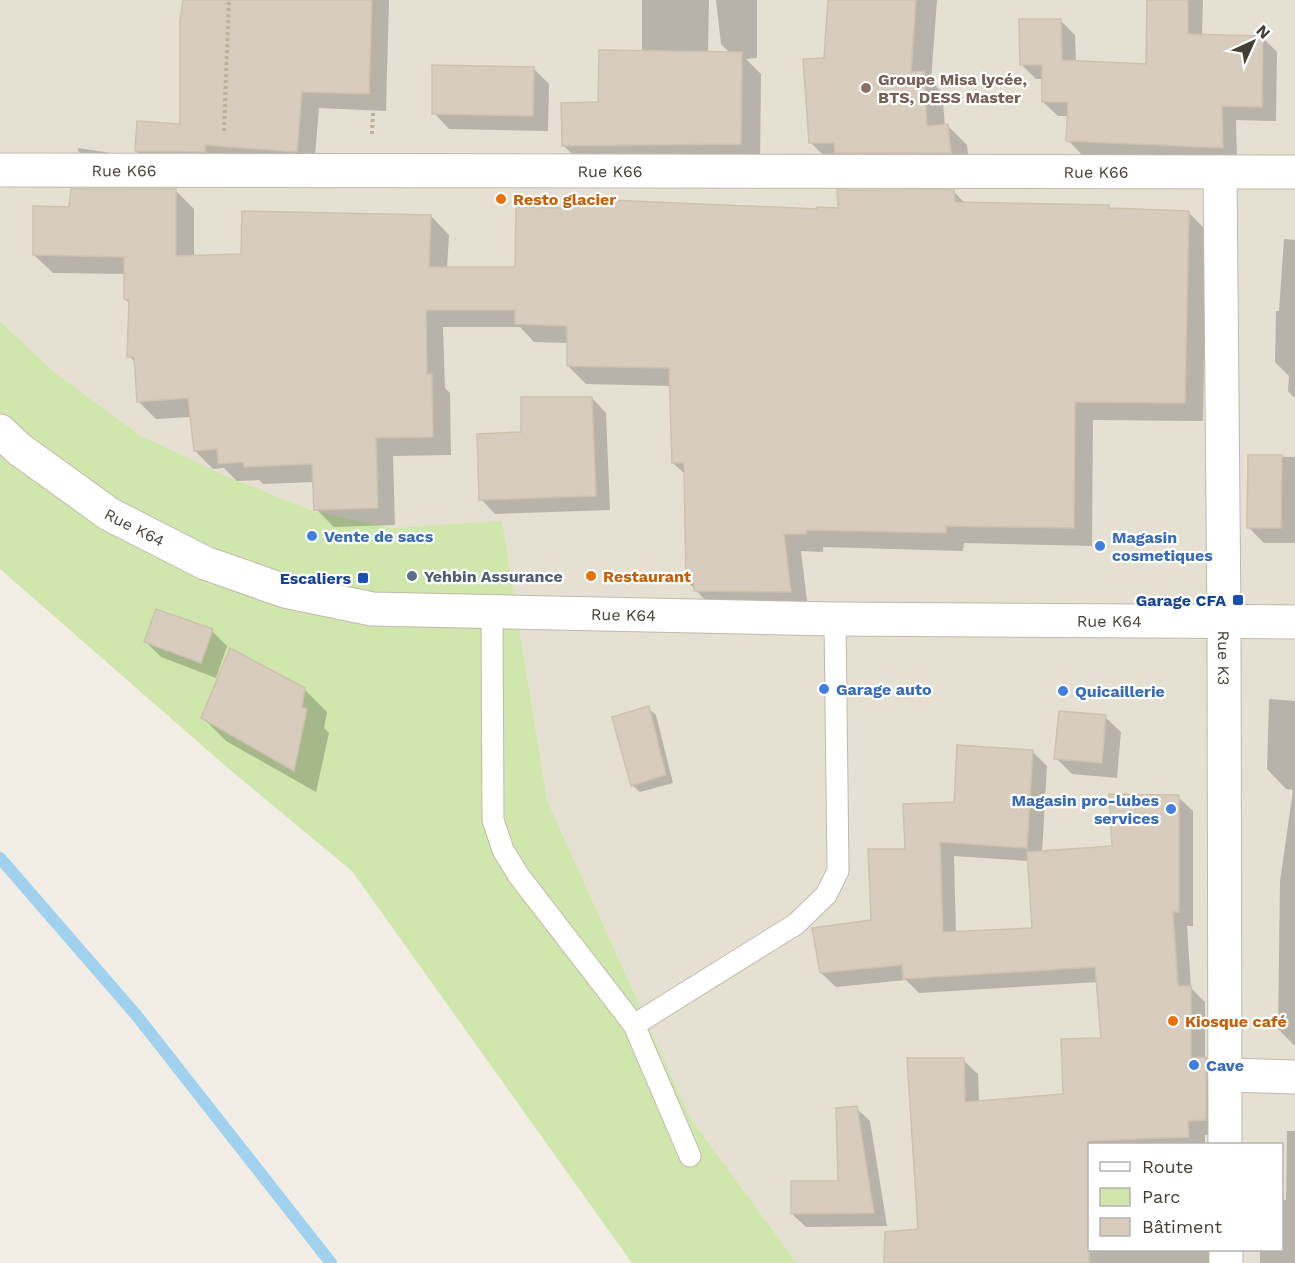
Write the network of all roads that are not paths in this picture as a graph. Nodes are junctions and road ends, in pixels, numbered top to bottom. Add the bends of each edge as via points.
1 (0, 170) edge
2 (1220, 172) junction
3 (1295, 172) edge
4 (0, 431) edge
5 (492, 612) junction
6 (835, 619) junction
7 (1224, 621) junction
8 (1295, 622) edge
9 (634, 1024) junction
10 (1225, 1075) junction
11 (1295, 1077) edge
12 (1225, 1143) edge
13 (690, 1156) dead end

1 - 2 street, Rue K66
2 - 3 street, Rue K66
2 - 7 street, Rue K3
4 - 5 street, Rue K64 via 109,514 205,563 285,591 372,609
5 - 6 street, Rue K64
5 - 9 lane via 493,820 503,850
6 - 7 street, Rue K64
6 - 9 lane via 838,871 826,895 796,924
7 - 8 street, Rue K64
7 - 10 street, Rue K3
9 - 13 lane
10 - 11 street
10 - 12 street, Rue K3

